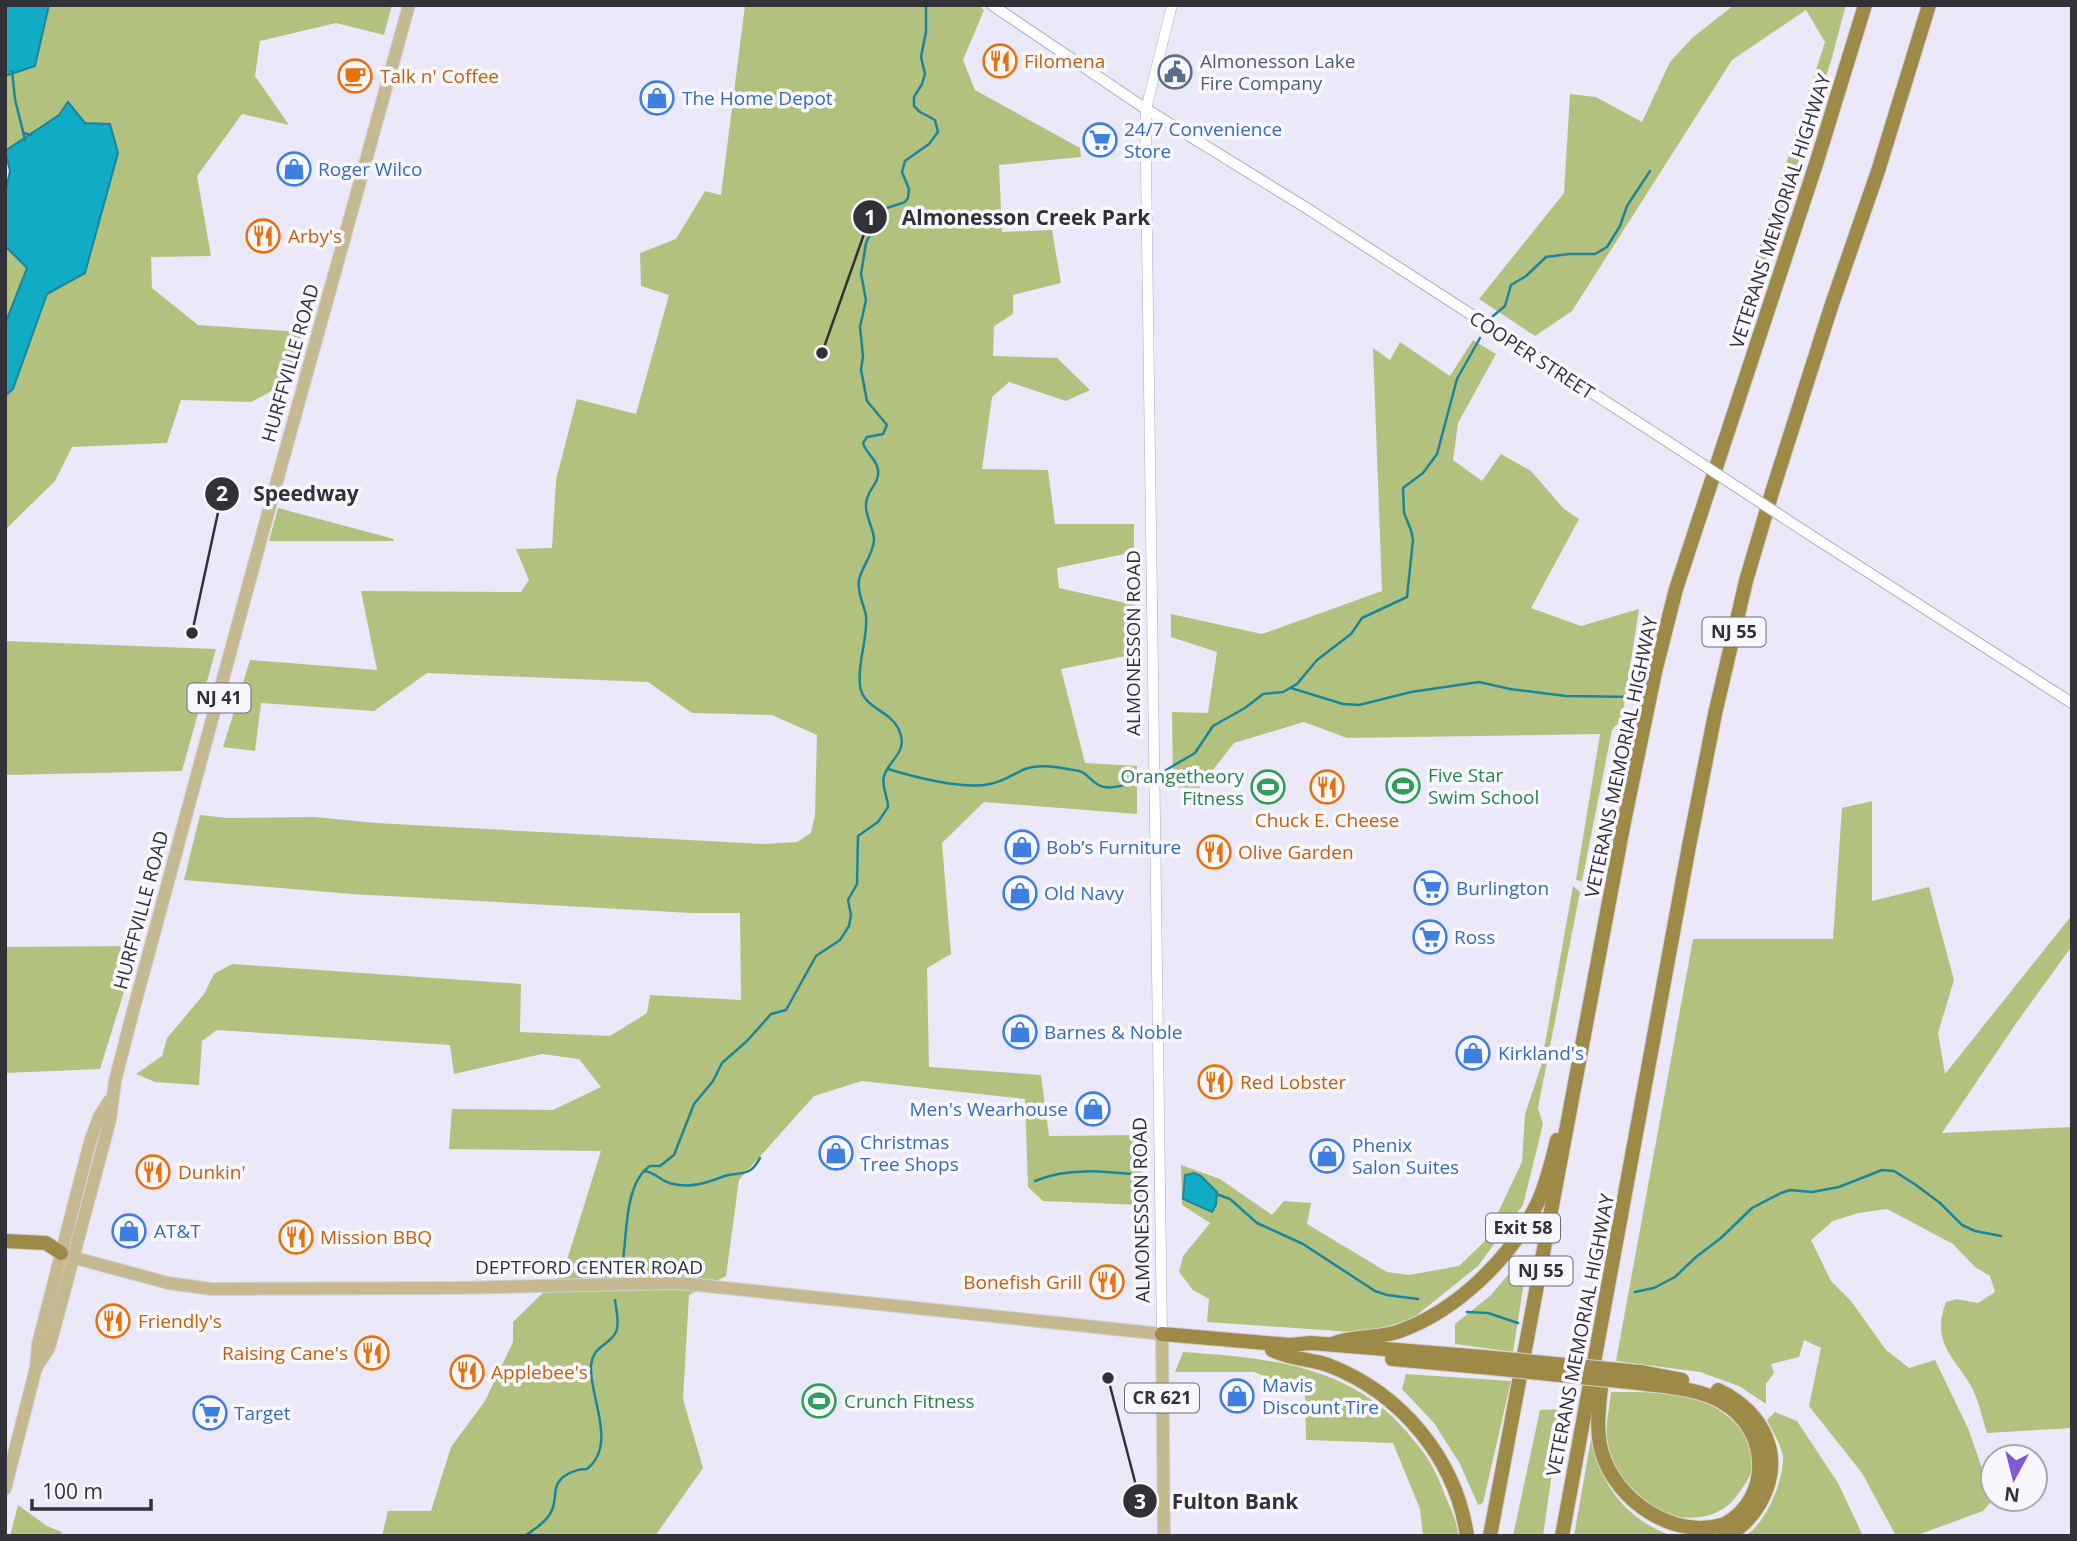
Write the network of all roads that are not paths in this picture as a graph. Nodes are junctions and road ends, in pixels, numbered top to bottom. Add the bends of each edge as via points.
1 (409, 5) edge
2 (992, 5) edge
3 (1172, 5) edge
4 (1866, 5) edge
5 (1929, 5) edge
6 (1146, 109) junction
7 (2072, 703) edge
8 (1590, 1006) junction
9 (5, 1241) edge
10 (67, 1256) junction
11 (1602, 1323) junction
12 (1162, 1334) junction
13 (1258, 1342) junction
14 (1332, 1344) junction
15 (1290, 1345) junction
16 (1482, 1362) junction
17 (1640, 1378) junction
18 (5, 1489) edge
19 (1164, 1536) edge
20 (1467, 1536) edge
21 (1490, 1536) edge
22 (1562, 1536) edge
23 (1724, 1536) edge

1 - 10 main road, HURFFVILLE ROAD / NJ 41 via 112,1096 90,1142
2 - 6 main road, COOPER STREET
3 - 6 street, ALMONESSON ROAD / CR 621
4 - 8 highway, VETERANS MEMORIAL HIGHWAY / NJ 55 via 1676,589 1655,672
5 - 11 highway, VETERANS MEMORIAL HIGHWAY / NJ 55 via 1746,581 1715,714
6 - 7 main road, COOPER STREET, bridge
6 - 12 street, ALMONESSON ROAD / CR 621
8 - 14 highway, Exit 58 via 1546,1183 1514,1240 1485,1274 1436,1313 1399,1331
8 - 21 highway, VETERANS MEMORIAL HIGHWAY / NJ 55
9 - 10 highway via 46,1243
10 - 12 main road, DEPTFORD CENTER ROAD via 168,1283 211,1289 678,1283
10 - 18 main road, HURFFVILLE ROAD / NJ 41 via 38,1344
11 - 17 highway via 1605,1348 1599,1436 1614,1479 1643,1512 1665,1525 1691,1532 1723,1525 1746,1505 1760,1477 1758,1448 1747,1424 1723,1402
11 - 22 highway, VETERANS MEMORIAL HIGHWAY / NJ 55
12 - 13 highway
12 - 19 main road, ALMONESSON ROAD / CR 621
13 - 15 highway
13 - 20 highway via 1277,1353 1348,1374 1387,1398 1426,1437 1446,1470
14 - 15 highway, Exit 58
14 - 16 highway, Exit 58
15 - 16 highway via 1311,1351
16 - 17 highway, Exit 58, bridge
17 - 23 highway, Exit 58 via 1690,1381 1729,1395 1750,1411 1765,1434 1771,1462 1767,1491 1743,1525

